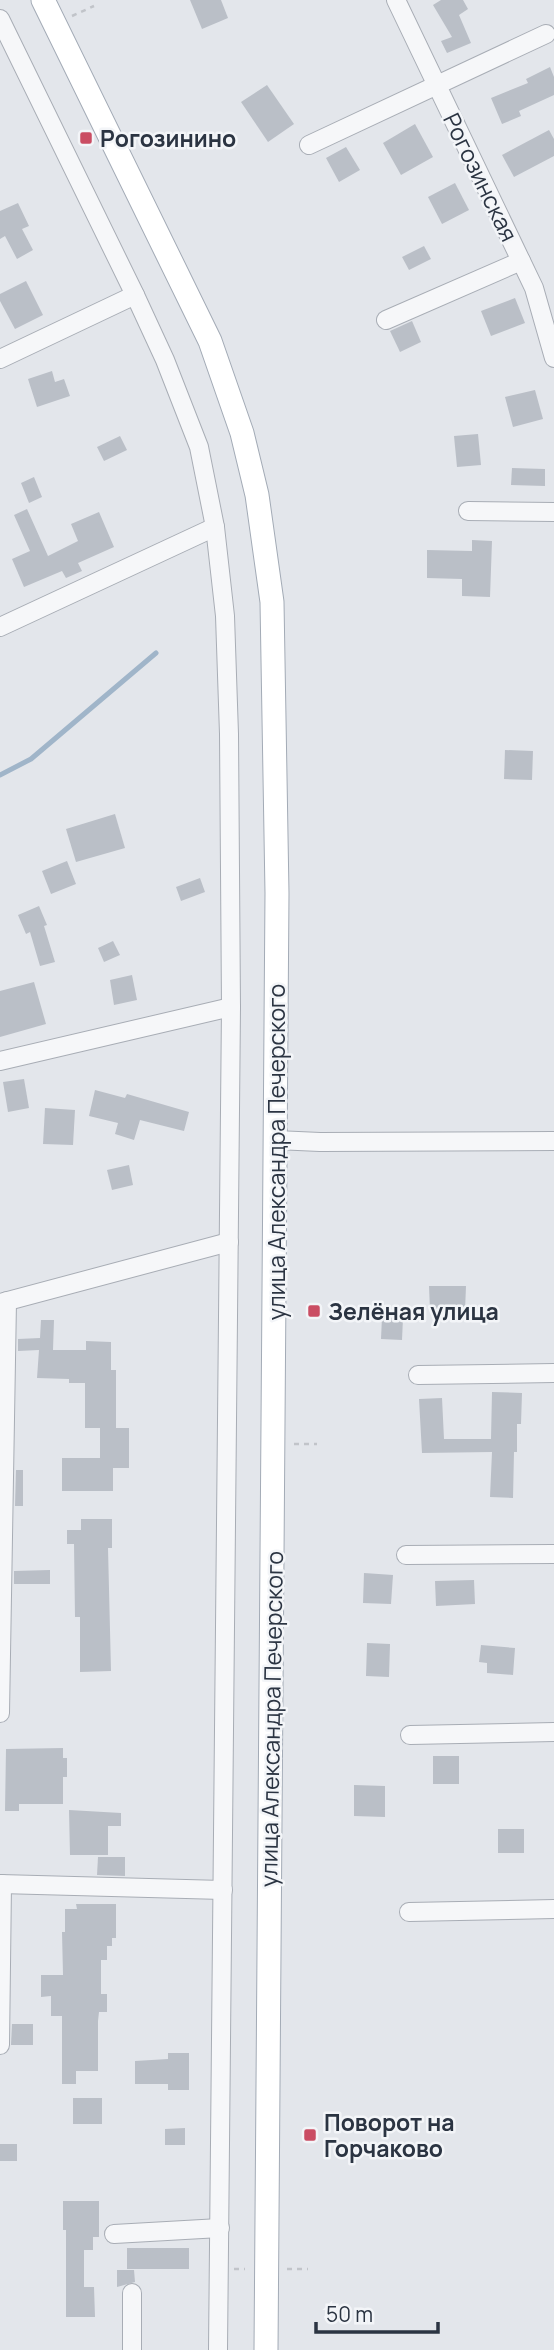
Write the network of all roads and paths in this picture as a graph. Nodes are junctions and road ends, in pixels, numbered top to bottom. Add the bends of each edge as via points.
1 (43, 0) edge
2 (396, 0) edge
3 (94, 6) dead end
4 (72, 16) dead end
5 (0, 19) edge
6 (546, 34) dead end
7 (437, 85) junction
8 (309, 145) dead end
9 (521, 261) junction
10 (135, 295) junction
11 (386, 320) dead end
12 (554, 358) edge
13 (0, 359) edge
14 (468, 510) dead end
15 (554, 512) edge
16 (215, 527) junction
17 (0, 627) edge
18 (231, 1007) junction
19 (0, 1061) edge
20 (276, 1140) junction
21 (554, 1141) edge
22 (229, 1242) junction
23 (4, 1302) edge
24 (554, 1373) edge
25 (418, 1375) dead end
26 (295, 1444) dead end
27 (317, 1444) dead end
28 (554, 1554) edge
29 (406, 1555) dead end
30 (0, 1713) edge
31 (554, 1732) edge
32 (410, 1735) dead end
33 (1, 1884) edge
34 (223, 1890) junction
35 (554, 1909) edge
36 (409, 1912) dead end
37 (0, 2045) edge
38 (219, 2228) junction
39 (114, 2234) dead end
40 (287, 2269) dead end
41 (308, 2269) dead end
42 (132, 2293) dead end
43 (132, 2350) edge
44 (218, 2350) edge
45 (266, 2350) edge

1 - 20 main road, улица Александра Печерского via 210,341 242,433 257,495 272,602
2 - 7 street, Рогозинская
3 - 4 path
5 - 10 street
6 - 7 street
7 - 8 street
7 - 9 street, Рогозинская
9 - 11 street
9 - 12 street, Рогозинская via 534,288
10 - 13 street
10 - 16 street via 199,447
14 - 15 street
16 - 17 street
16 - 18 street via 225,616 229,734
18 - 19 street
18 - 22 street
20 - 21 street
20 - 45 main road, улица Александра Печерского
22 - 23 street
22 - 34 street
23 - 30 street
24 - 25 street
26 - 27 path
28 - 29 street
31 - 32 street
33 - 34 street
33 - 37 street
34 - 38 street
35 - 36 street
38 - 39 street
38 - 44 street
40 - 41 path
42 - 43 street

